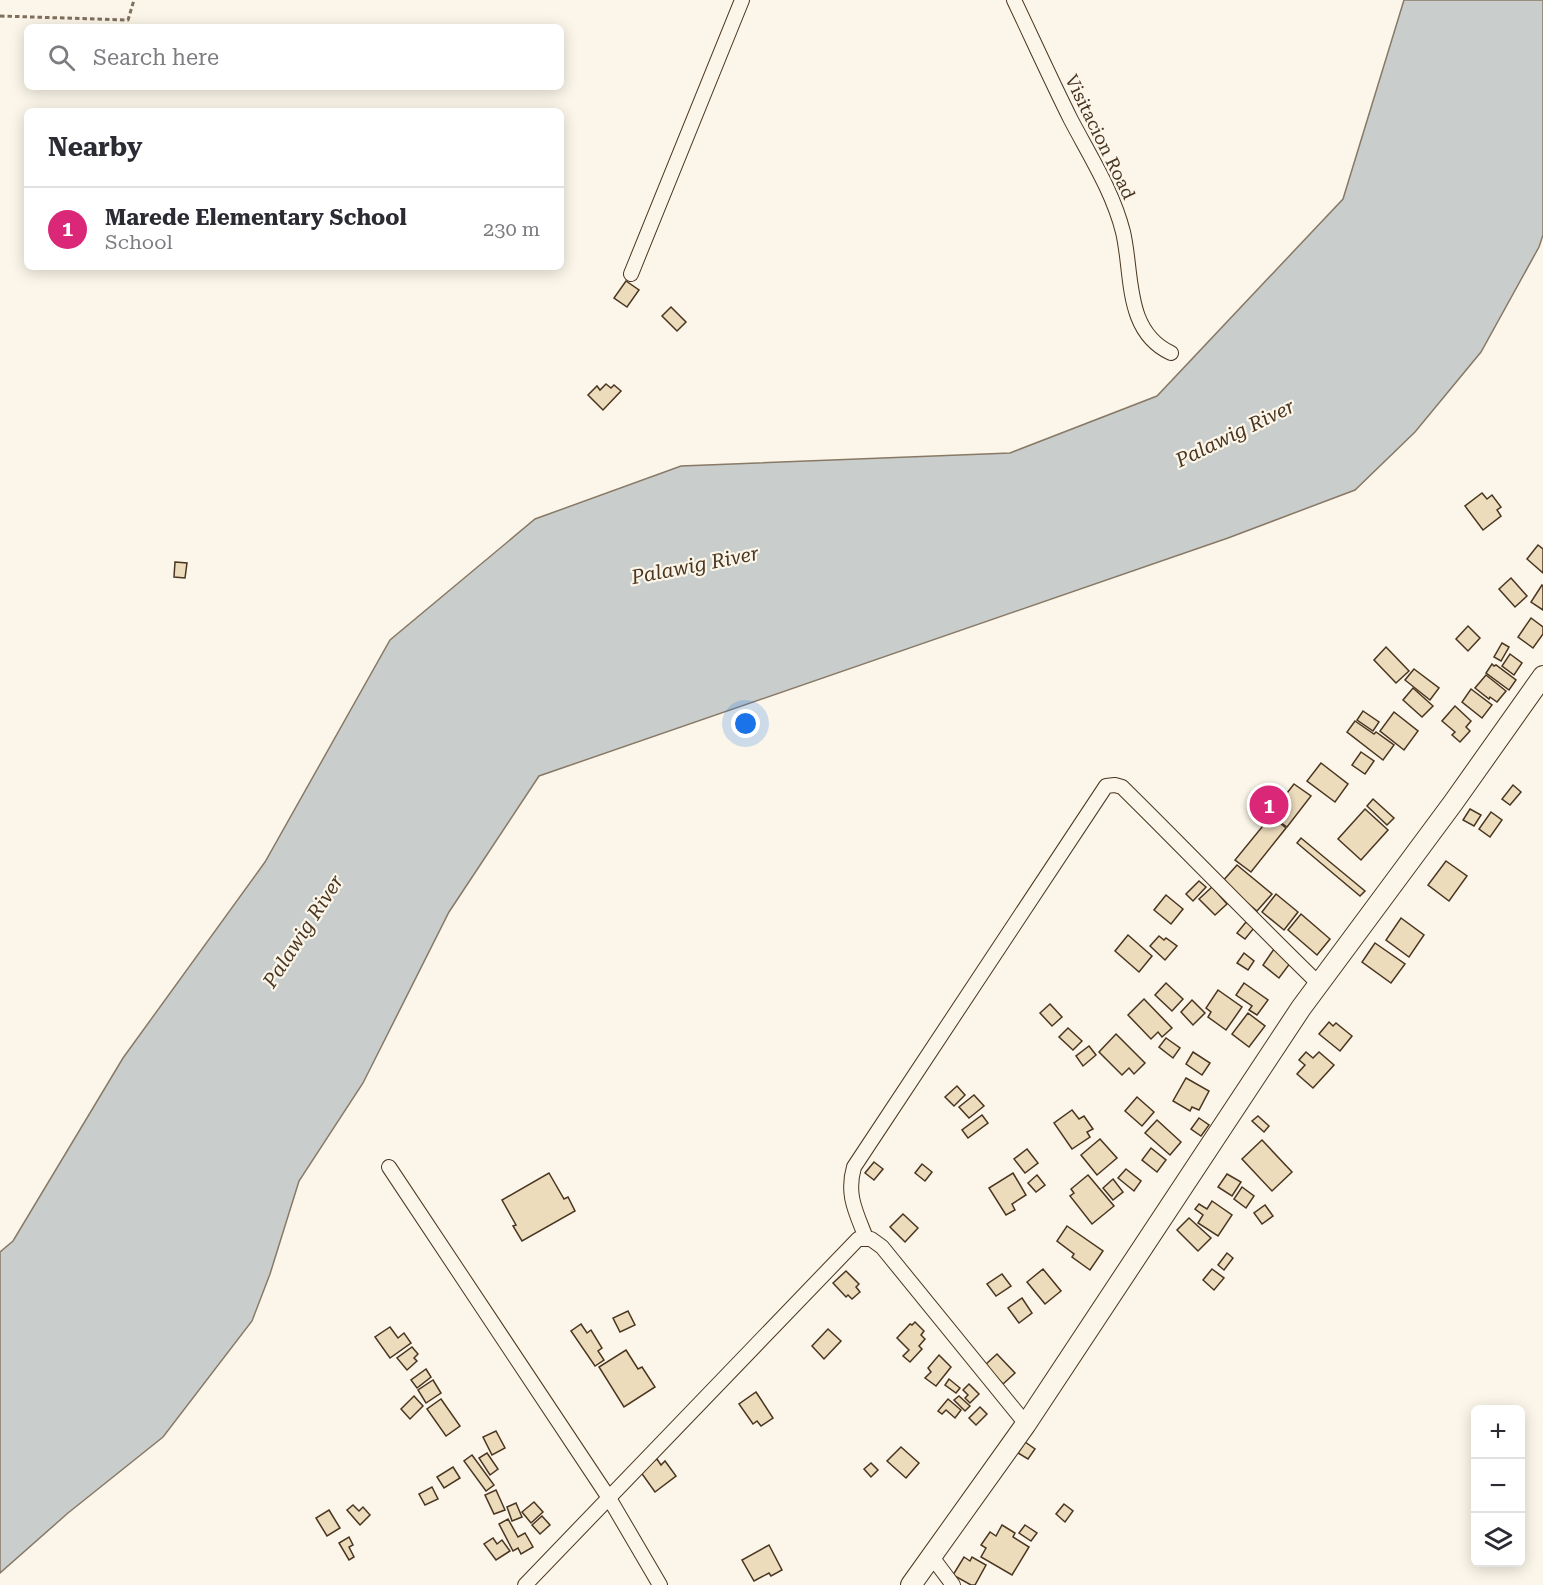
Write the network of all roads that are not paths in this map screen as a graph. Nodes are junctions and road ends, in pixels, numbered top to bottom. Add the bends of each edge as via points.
1 (742, 0) edge
2 (1014, 0) edge
3 (631, 274) dead end
4 (1171, 352) dead end
5 (1543, 676) edge
6 (1319, 984) junction
7 (388, 1167) dead end
8 (866, 1238) junction
9 (1026, 1424) junction
10 (609, 1498) junction
11 (932, 1557) junction
12 (525, 1585) edge
13 (660, 1585) edge
14 (911, 1585) edge
15 (953, 1585) edge

1 - 3 street
2 - 4 street, Visitacion Road via 1110,194 1123,231 1133,304 1140,324 1150,338
5 - 6 street
6 - 8 street via 1122,787 1106,786 854,1167 850,1192
6 - 9 street
7 - 10 street
8 - 9 street via 882,1246
8 - 10 street via 852,1245
9 - 11 street
10 - 12 street
10 - 13 street
11 - 14 street
11 - 15 street

